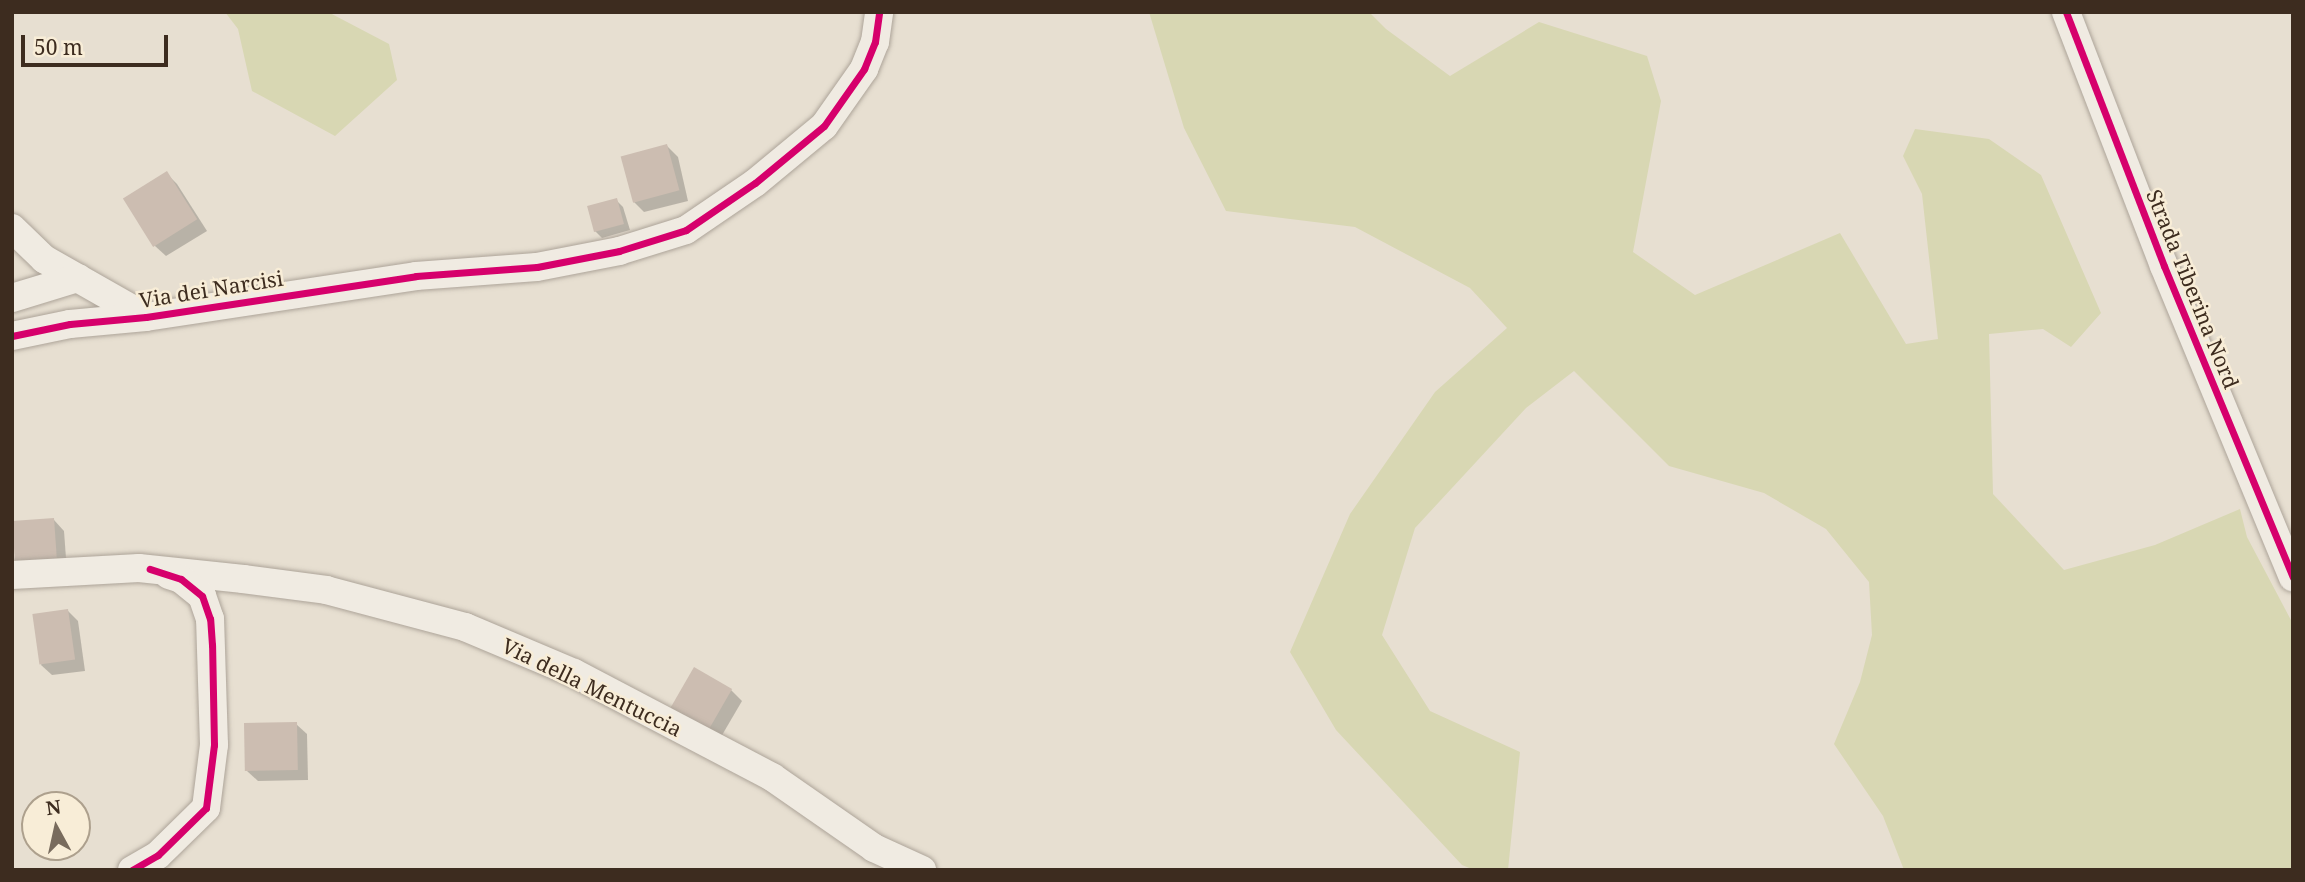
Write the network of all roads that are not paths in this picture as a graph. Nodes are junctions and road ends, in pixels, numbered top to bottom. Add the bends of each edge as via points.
1 (879, 12) edge
2 (2066, 12) edge
3 (12, 228) edge
4 (78, 278) junction
5 (12, 298) edge
6 (146, 317) junction
7 (12, 336) edge
8 (150, 569) junction
9 (12, 575) edge
10 (2293, 577) edge
11 (132, 870) edge
12 (922, 870) edge

1 - 6 street, Via dei Narcisi via 875,42 864,69 824,125 755,183 686,229 619,250 537,267 416,276
2 - 10 street, Strada Tiberina Nord via 2164,266
3 - 4 street via 44,259
4 - 5 street
4 - 6 street
6 - 7 street, Via dei Narcisi via 70,324
8 - 9 street, Via della Mentuccia
8 - 11 street, Via della Mentuccia via 181,579 202,596 210,619 214,745 206,808 158,855
8 - 12 street, Via della Mentuccia via 326,590 465,627 575,673 772,777 874,848

